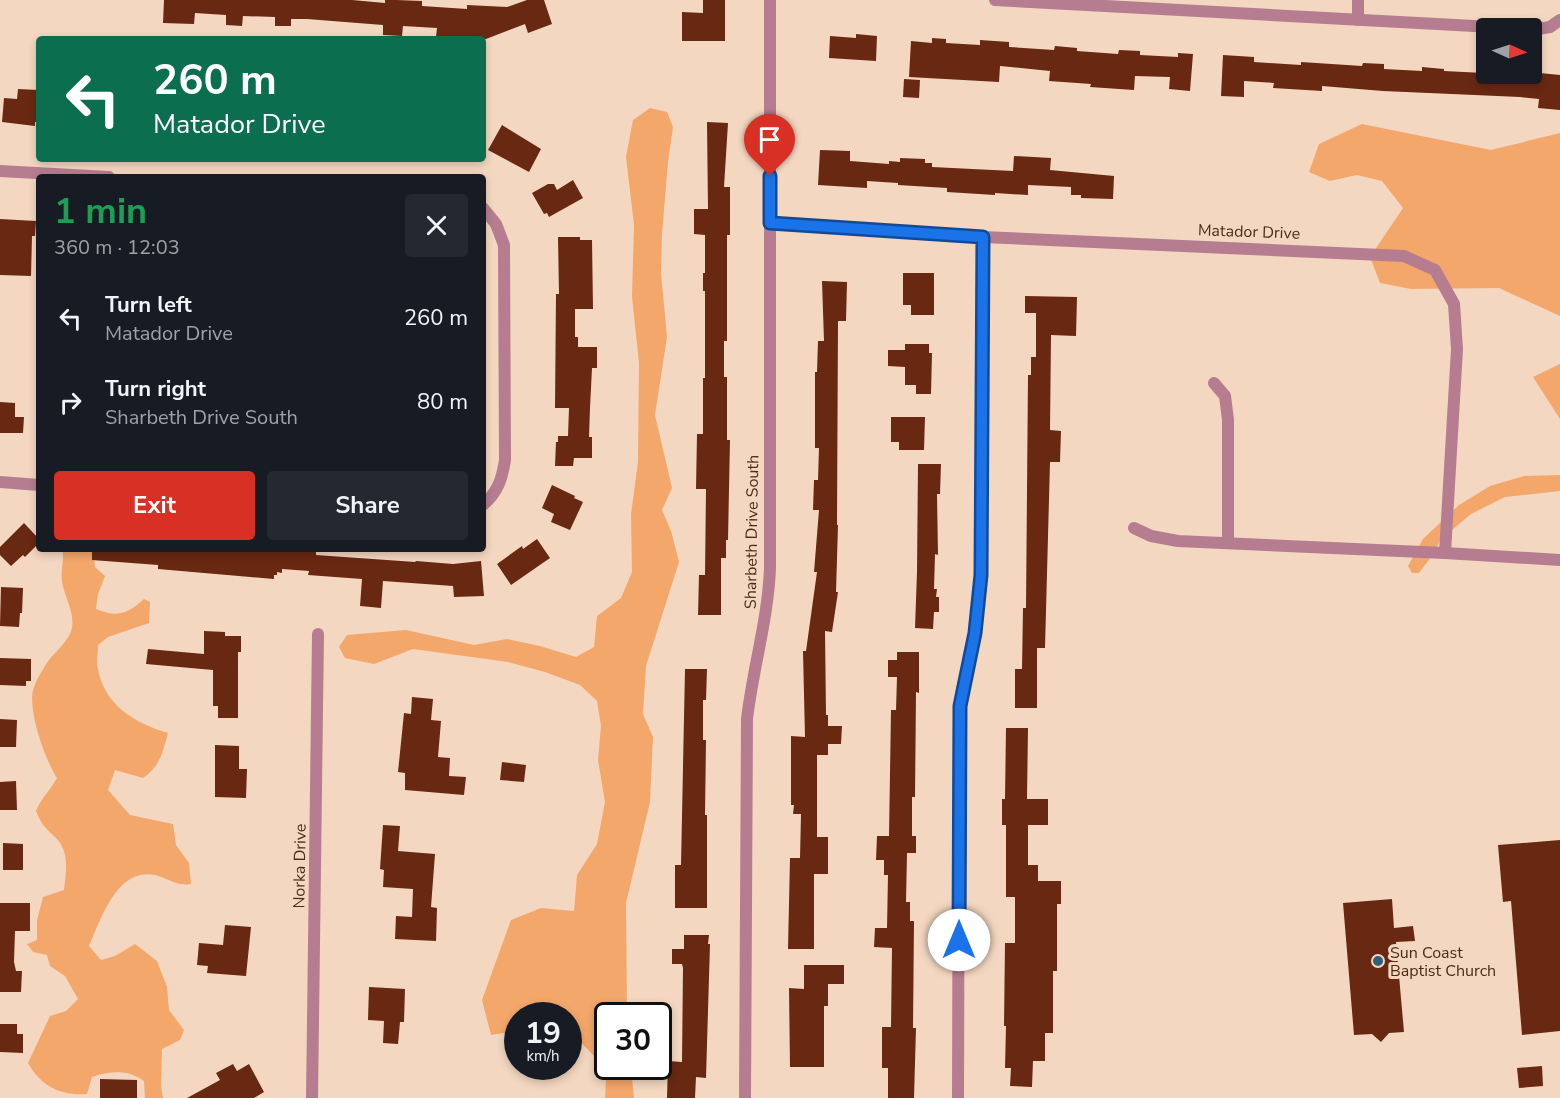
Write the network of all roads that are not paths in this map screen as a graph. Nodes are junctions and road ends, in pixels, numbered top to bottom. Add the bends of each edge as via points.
1 (770, 0) edge
2 (995, 0) edge
3 (1358, 0) edge
4 (1358, 20) junction
5 (1560, 20) edge
6 (1476, 26) edge
7 (1542, 28) edge
8 (0, 171) edge
9 (54, 174) edge
10 (486, 212) edge
11 (770, 223) junction
12 (983, 237) junction
13 (1214, 383) dead end
14 (0, 482) edge
15 (36, 485) edge
16 (486, 502) edge
17 (1134, 528) dead end
18 (1228, 543) junction
19 (1445, 553) junction
20 (1560, 560) edge
21 (318, 634) dead end
22 (312, 1098) edge
23 (745, 1098) edge
24 (958, 1098) edge

1 - 11 street, Sharbeth Drive South
2 - 4 street
3 - 4 street
4 - 6 street
5 - 7 street
8 - 9 street
10 - 16 street via 504,245 505,460 498,487
11 - 12 street, Matador Drive
11 - 23 street, Sharbeth Drive South via 770,568 765,623 747,719
12 - 19 street, Matador Drive via 1393,255 1435,270 1454,304 1458,349
12 - 24 street via 981,575 959,732
13 - 18 street via 1225,396 1228,420
14 - 15 street
17 - 18 street via 1178,541
18 - 19 street
19 - 20 street
21 - 22 street, Norka Drive

